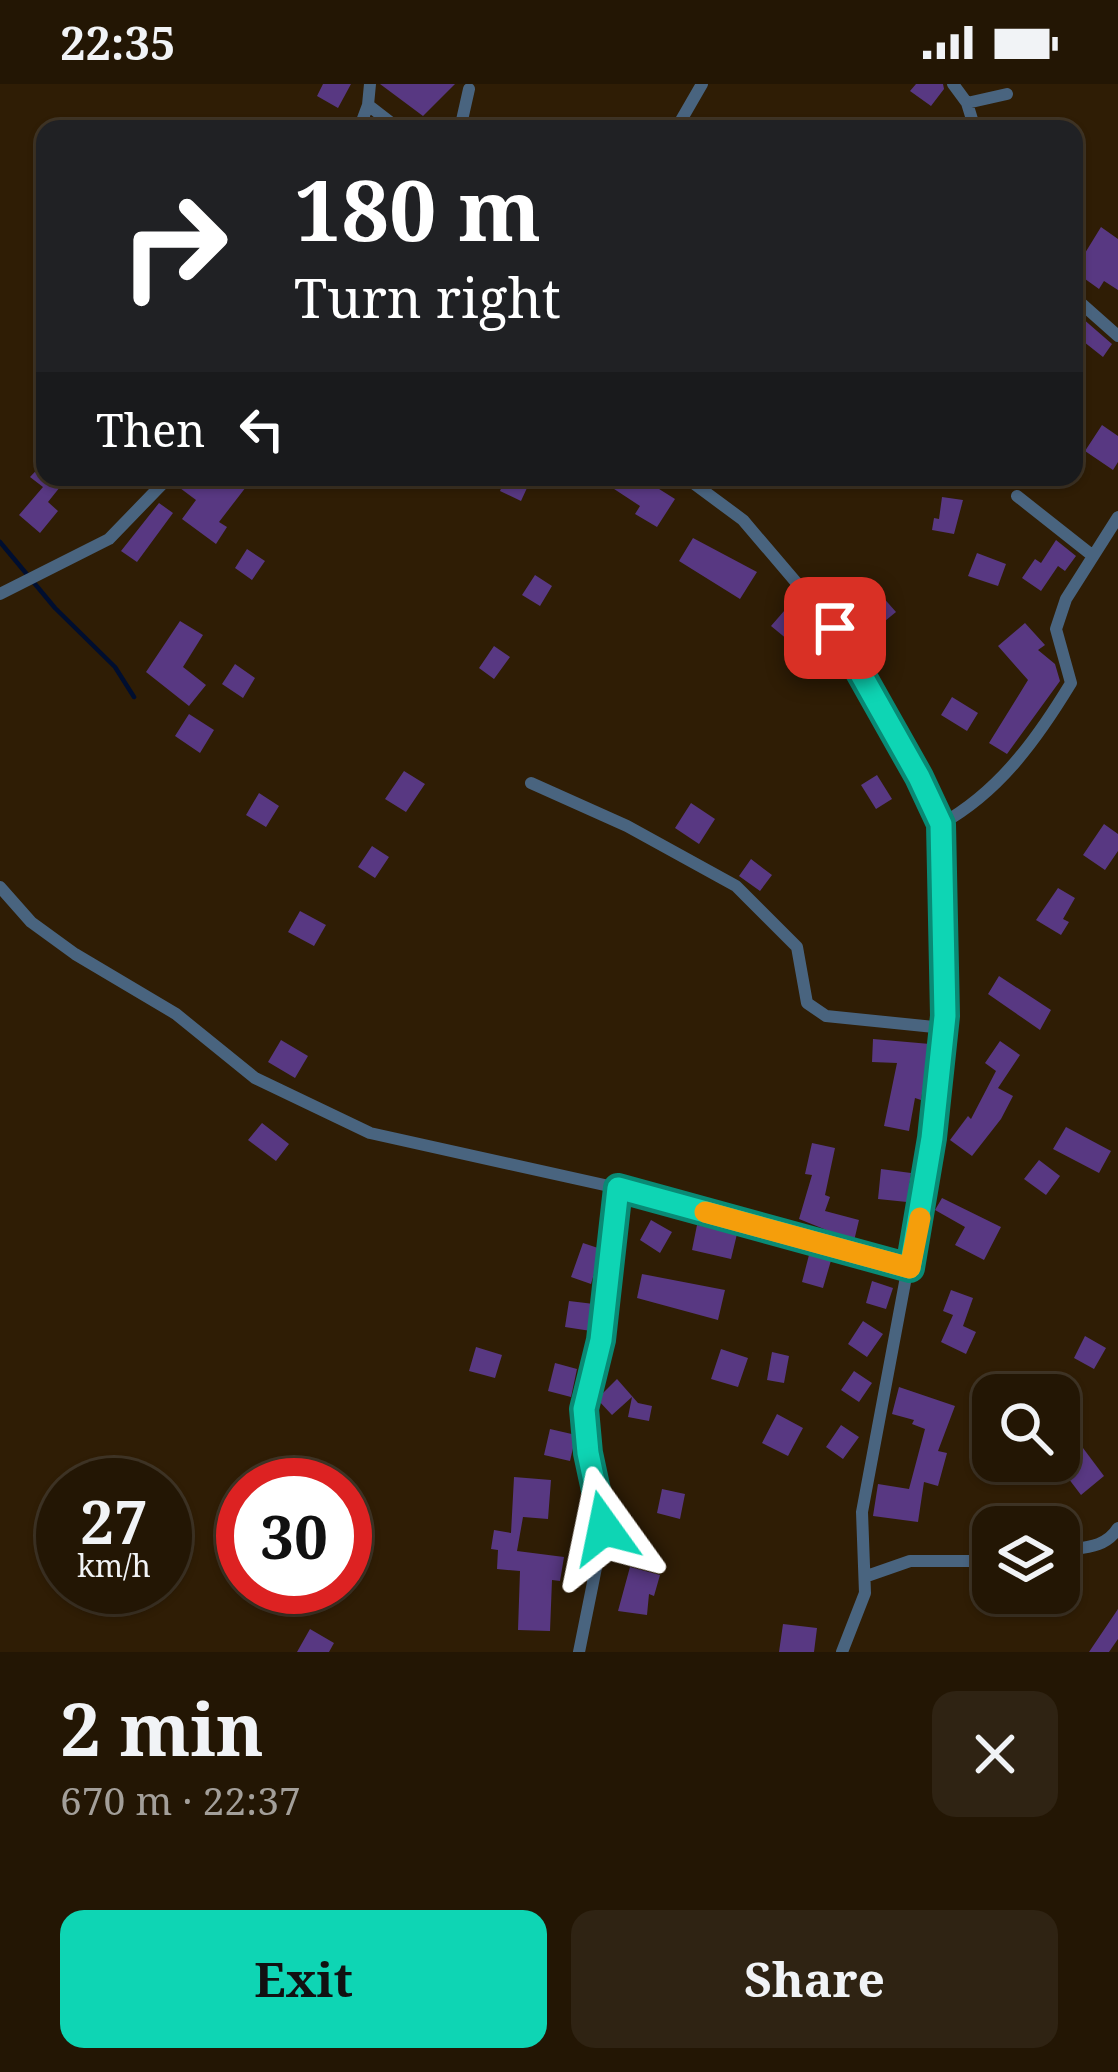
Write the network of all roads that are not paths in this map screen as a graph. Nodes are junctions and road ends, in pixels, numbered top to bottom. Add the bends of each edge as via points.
1 (370, 84) edge
2 (702, 84) edge
3 (953, 84) edge
4 (469, 89) dead end
5 (1007, 94) dead end
6 (967, 103) junction
7 (368, 105) junction
8 (362, 120) edge
9 (387, 120) edge
10 (462, 120) edge
11 (681, 120) edge
12 (972, 120) edge
13 (1083, 305) edge
14 (1118, 336) edge
15 (160, 486) edge
16 (697, 486) edge
17 (1017, 496) dead end
18 (1118, 517) edge
19 (1094, 556) junction
20 (0, 594) edge
21 (531, 783) dead end
22 (941, 824) junction
23 (0, 886) edge
24 (944, 1028) junction
25 (618, 1188) junction
26 (910, 1268) junction
27 (1118, 1528) edge
28 (1080, 1547) edge
29 (972, 1561) edge
30 (867, 1576) junction
31 (579, 1652) edge
32 (842, 1652) edge

1 - 7 street
2 - 11 street
3 - 6 street
4 - 10 street
5 - 6 street
6 - 12 street
7 - 8 street
7 - 9 street
13 - 14 street
15 - 20 street via 110,539
16 - 22 street via 743,520 835,628
17 - 19 street
18 - 19 street
19 - 22 street via 1056,629 1071,683 1038,737 974,806
21 - 24 street via 736,886 797,947 807,1003 826,1016
22 - 24 street
23 - 25 street via 31,922 176,1014 255,1078 370,1132
24 - 26 street
25 - 26 street
25 - 31 street via 601,1340 584,1409 604,1528
26 - 30 street via 862,1512
27 - 28 street via 1109,1542
29 - 30 street via 910,1562
30 - 32 street

